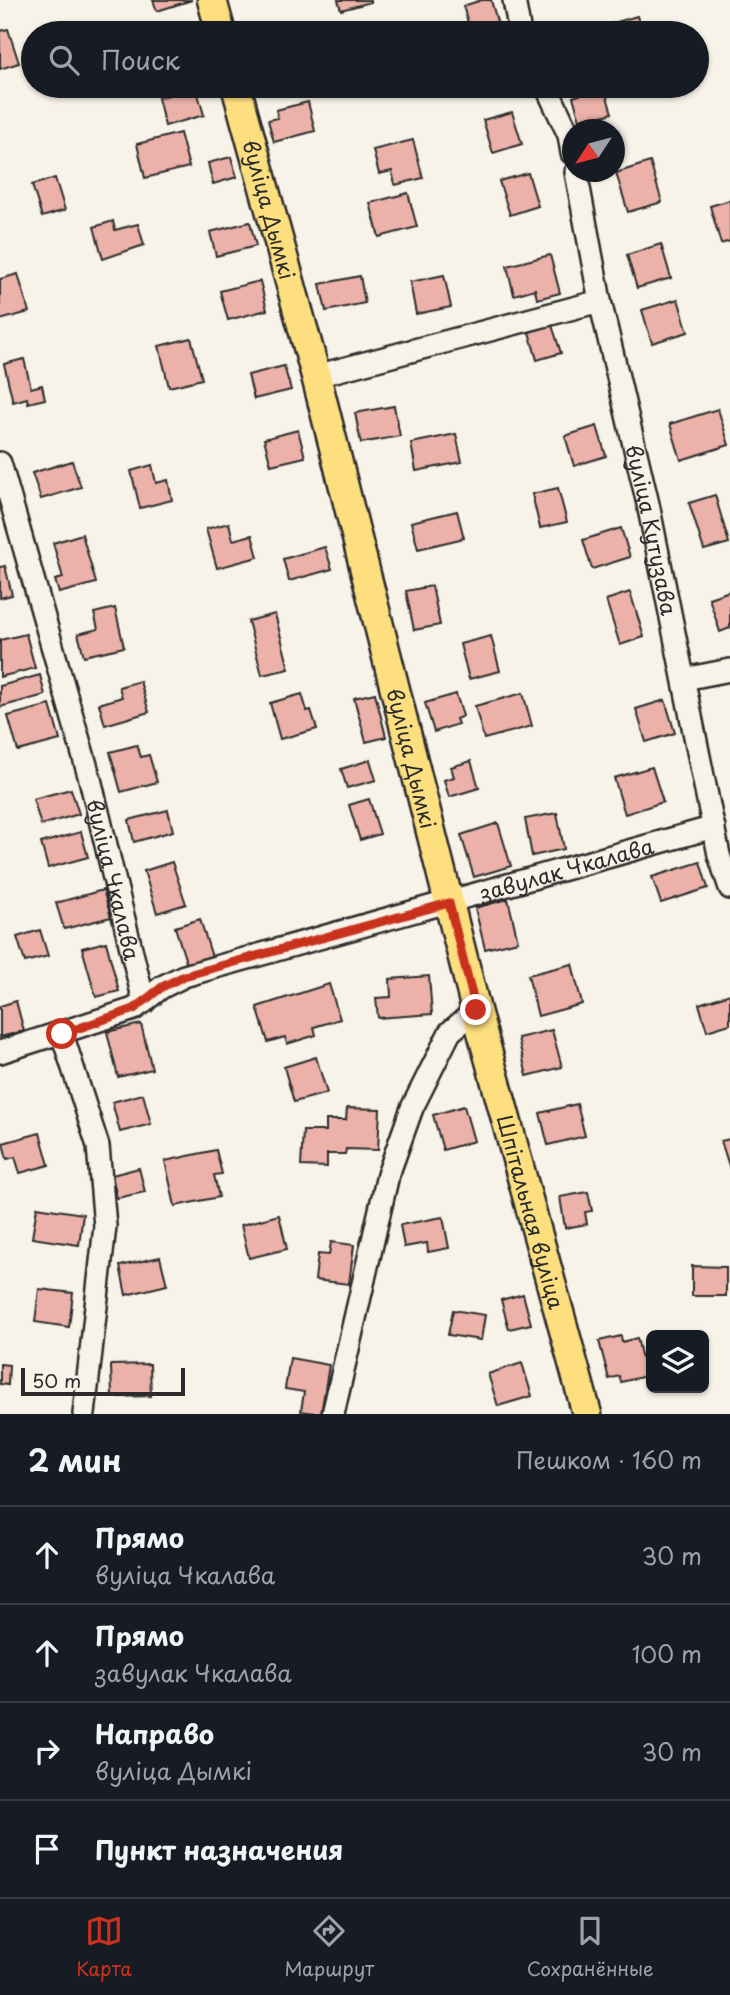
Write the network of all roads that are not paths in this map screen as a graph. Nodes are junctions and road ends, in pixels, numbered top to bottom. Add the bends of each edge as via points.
1 (212, 0) edge
2 (514, 0) edge
3 (218, 21) edge
4 (518, 21) edge
5 (239, 98) edge
6 (552, 98) edge
7 (562, 120) edge
8 (578, 182) edge
9 (600, 301) junction
10 (316, 376) junction
11 (0, 463) edge
12 (730, 670) edge
13 (684, 679) junction
14 (714, 827) junction
15 (725, 854) edge
16 (730, 888) edge
17 (449, 903) junction
18 (144, 1002) junction
19 (476, 1010) junction
20 (62, 1034) junction
21 (0, 1052) edge
22 (84, 1414) edge
23 (333, 1414) edge
24 (587, 1414) edge

1 - 3 main road
2 - 4 street
5 - 10 main road, вуліца Дымкі
6 - 7 street
8 - 9 street, вуліца Кутузава
9 - 10 street
9 - 13 street, вуліца Кутузава
10 - 17 main road, вуліца Дымкі
11 - 18 street, вуліца Чкалава via 90,779
12 - 13 street
13 - 14 street, вуліца Кутузава
14 - 15 street, вуліца Кутузава
14 - 17 street, завулак Чкалава
15 - 16 street, вуліца Кутузава
17 - 18 street, завулак Чкалава via 184,976
17 - 19 main road, вуліца Дымкі
18 - 20 street
19 - 23 street via 450,1032 412,1108 387,1175
19 - 24 main road, Шпітальная вуліца
20 - 21 street
20 - 22 street via 98,1146 105,1226

